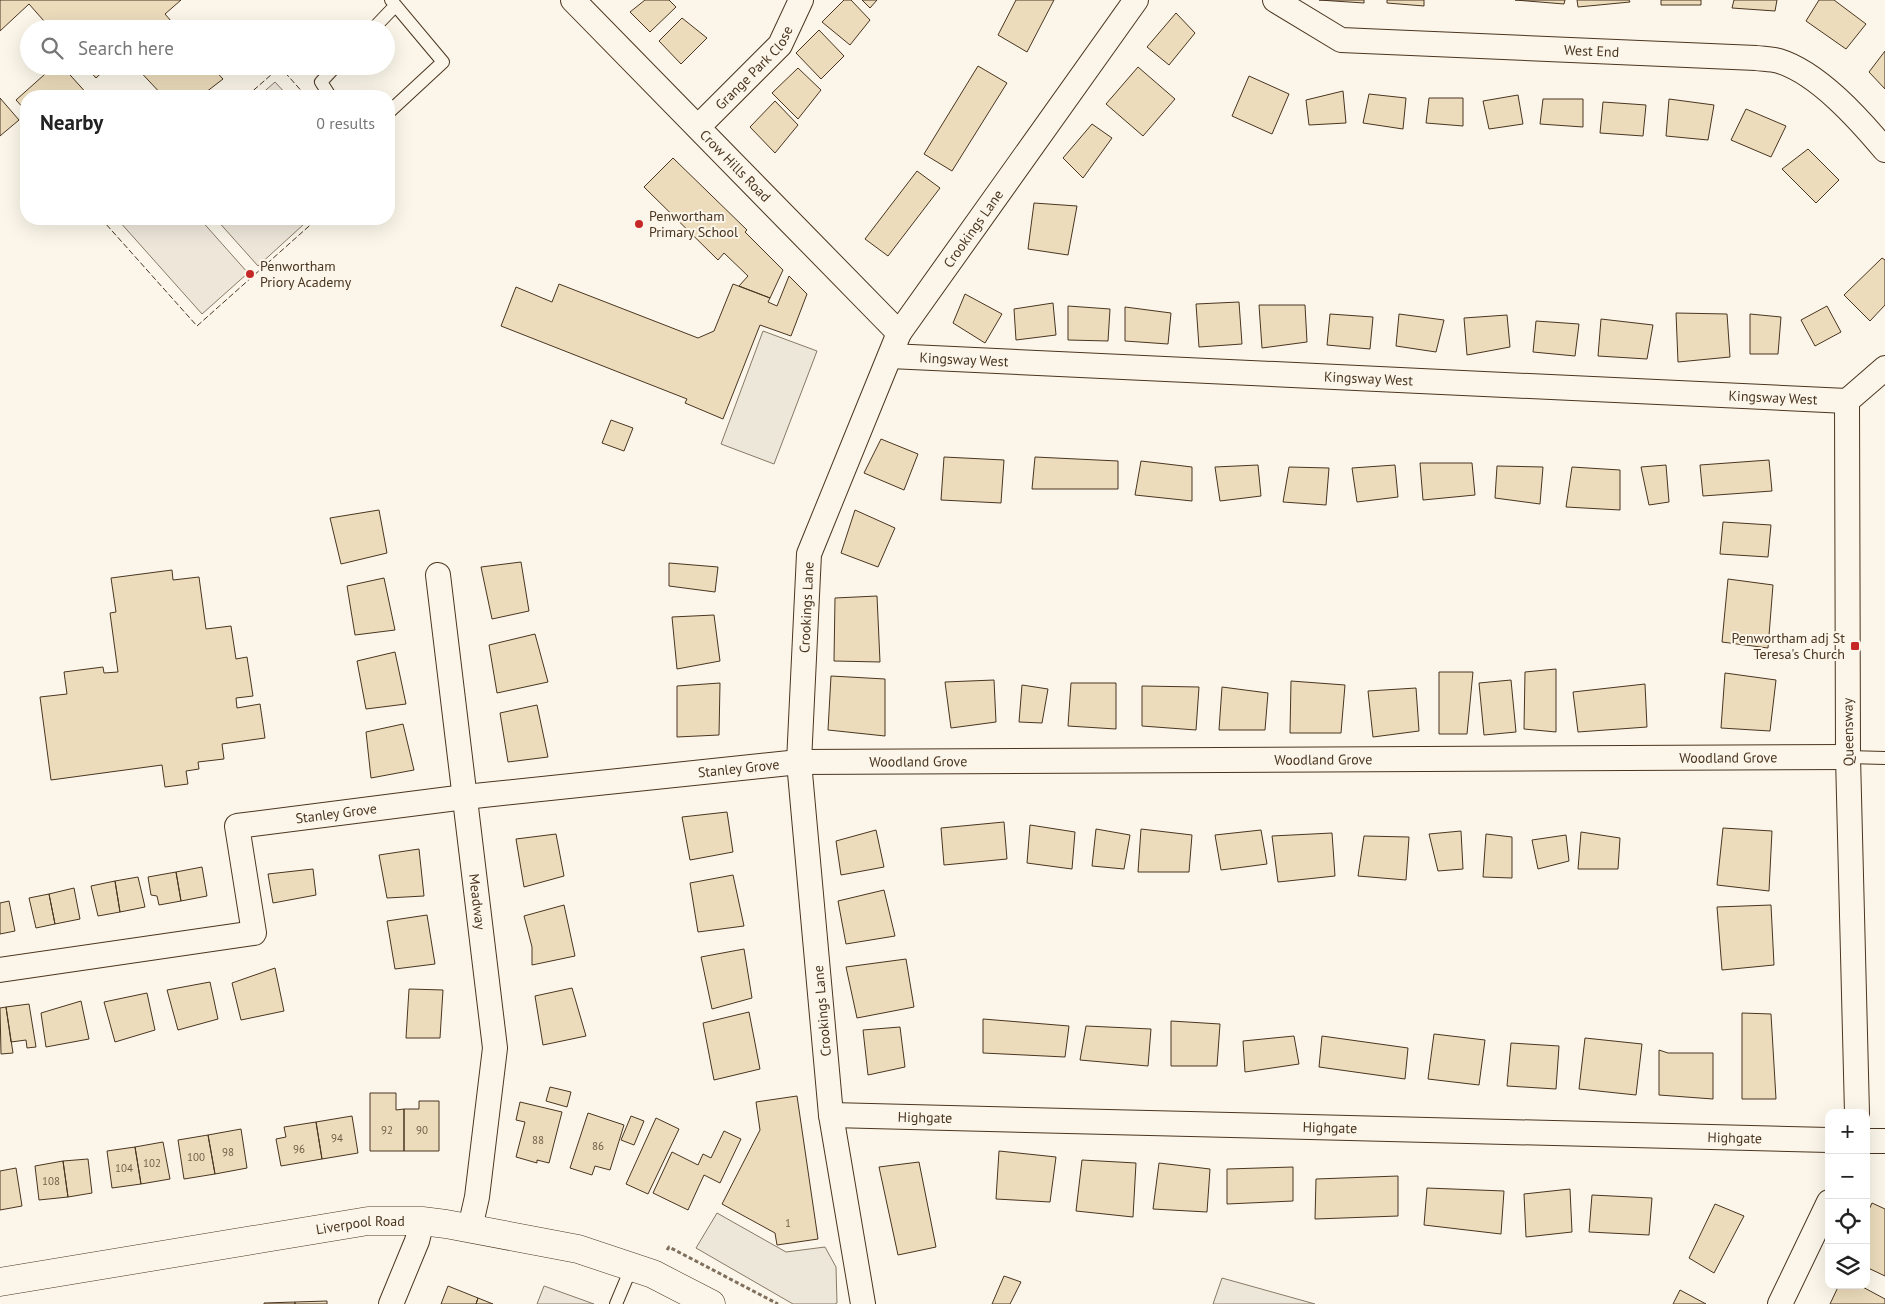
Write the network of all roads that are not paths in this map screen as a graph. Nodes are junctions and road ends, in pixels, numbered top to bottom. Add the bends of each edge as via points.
1 (573, 0) edge
2 (801, 0) edge
3 (1136, 0) edge
4 (1275, 0) edge
5 (393, 3) edge
6 (380, 20) edge
7 (328, 75) edge
8 (326, 90) edge
9 (395, 106) edge
10 (698, 127) junction
11 (1885, 150) edge
12 (899, 333) junction
13 (890, 356) junction
14 (1885, 368) edge
15 (1846, 401) junction
16 (438, 575) dead end
17 (1848, 758) junction
18 (1885, 758) edge
19 (799, 762) junction
20 (465, 797) junction
21 (0, 970) edge
22 (1857, 1109) edge
23 (831, 1115) junction
24 (1825, 1140) edge
25 (1870, 1141) edge
26 (1885, 1141) edge
27 (1825, 1210) edge
28 (422, 1221) junction
29 (470, 1228) junction
30 (632, 1266) junction
31 (0, 1282) edge
32 (392, 1304) edge
33 (616, 1304) edge
34 (711, 1304) edge
35 (862, 1304) edge
36 (1780, 1304) edge

1 - 10 street, Crow Hills Road
2 - 10 street, Grange Park Close via 780,44
3 - 12 street, Crookings Lane
4 - 11 street, West End via 1341,40 1778,61 1804,72 1826,88
5 - 6 lane
5 - 9 lane via 443,62
7 - 8 lane via 321,82
10 - 12 street, Crow Hills Road
12 - 13 street, Crookings Lane
13 - 15 street, Kingsway West
13 - 19 street, Crookings Lane via 809,554
14 - 15 street
15 - 17 street, Queensway
16 - 20 street, Meadway
17 - 18 lane
17 - 19 street, Woodland Grove
17 - 22 street, Queensway
19 - 20 street, Stanley Grove
19 - 23 street, Crookings Lane
20 - 21 street, Stanley Grove via 237,826 254,934
20 - 29 street, Meadway via 496,1048
23 - 24 street, Highgate
23 - 35 street, Crookings Lane
25 - 26 street
27 - 36 street
28 - 29 street, Liverpool Road
28 - 31 street, Liverpool Road via 368,1221
28 - 32 street
29 - 30 street, Liverpool Road via 578,1249
30 - 33 lane
30 - 34 street, Liverpool Road

